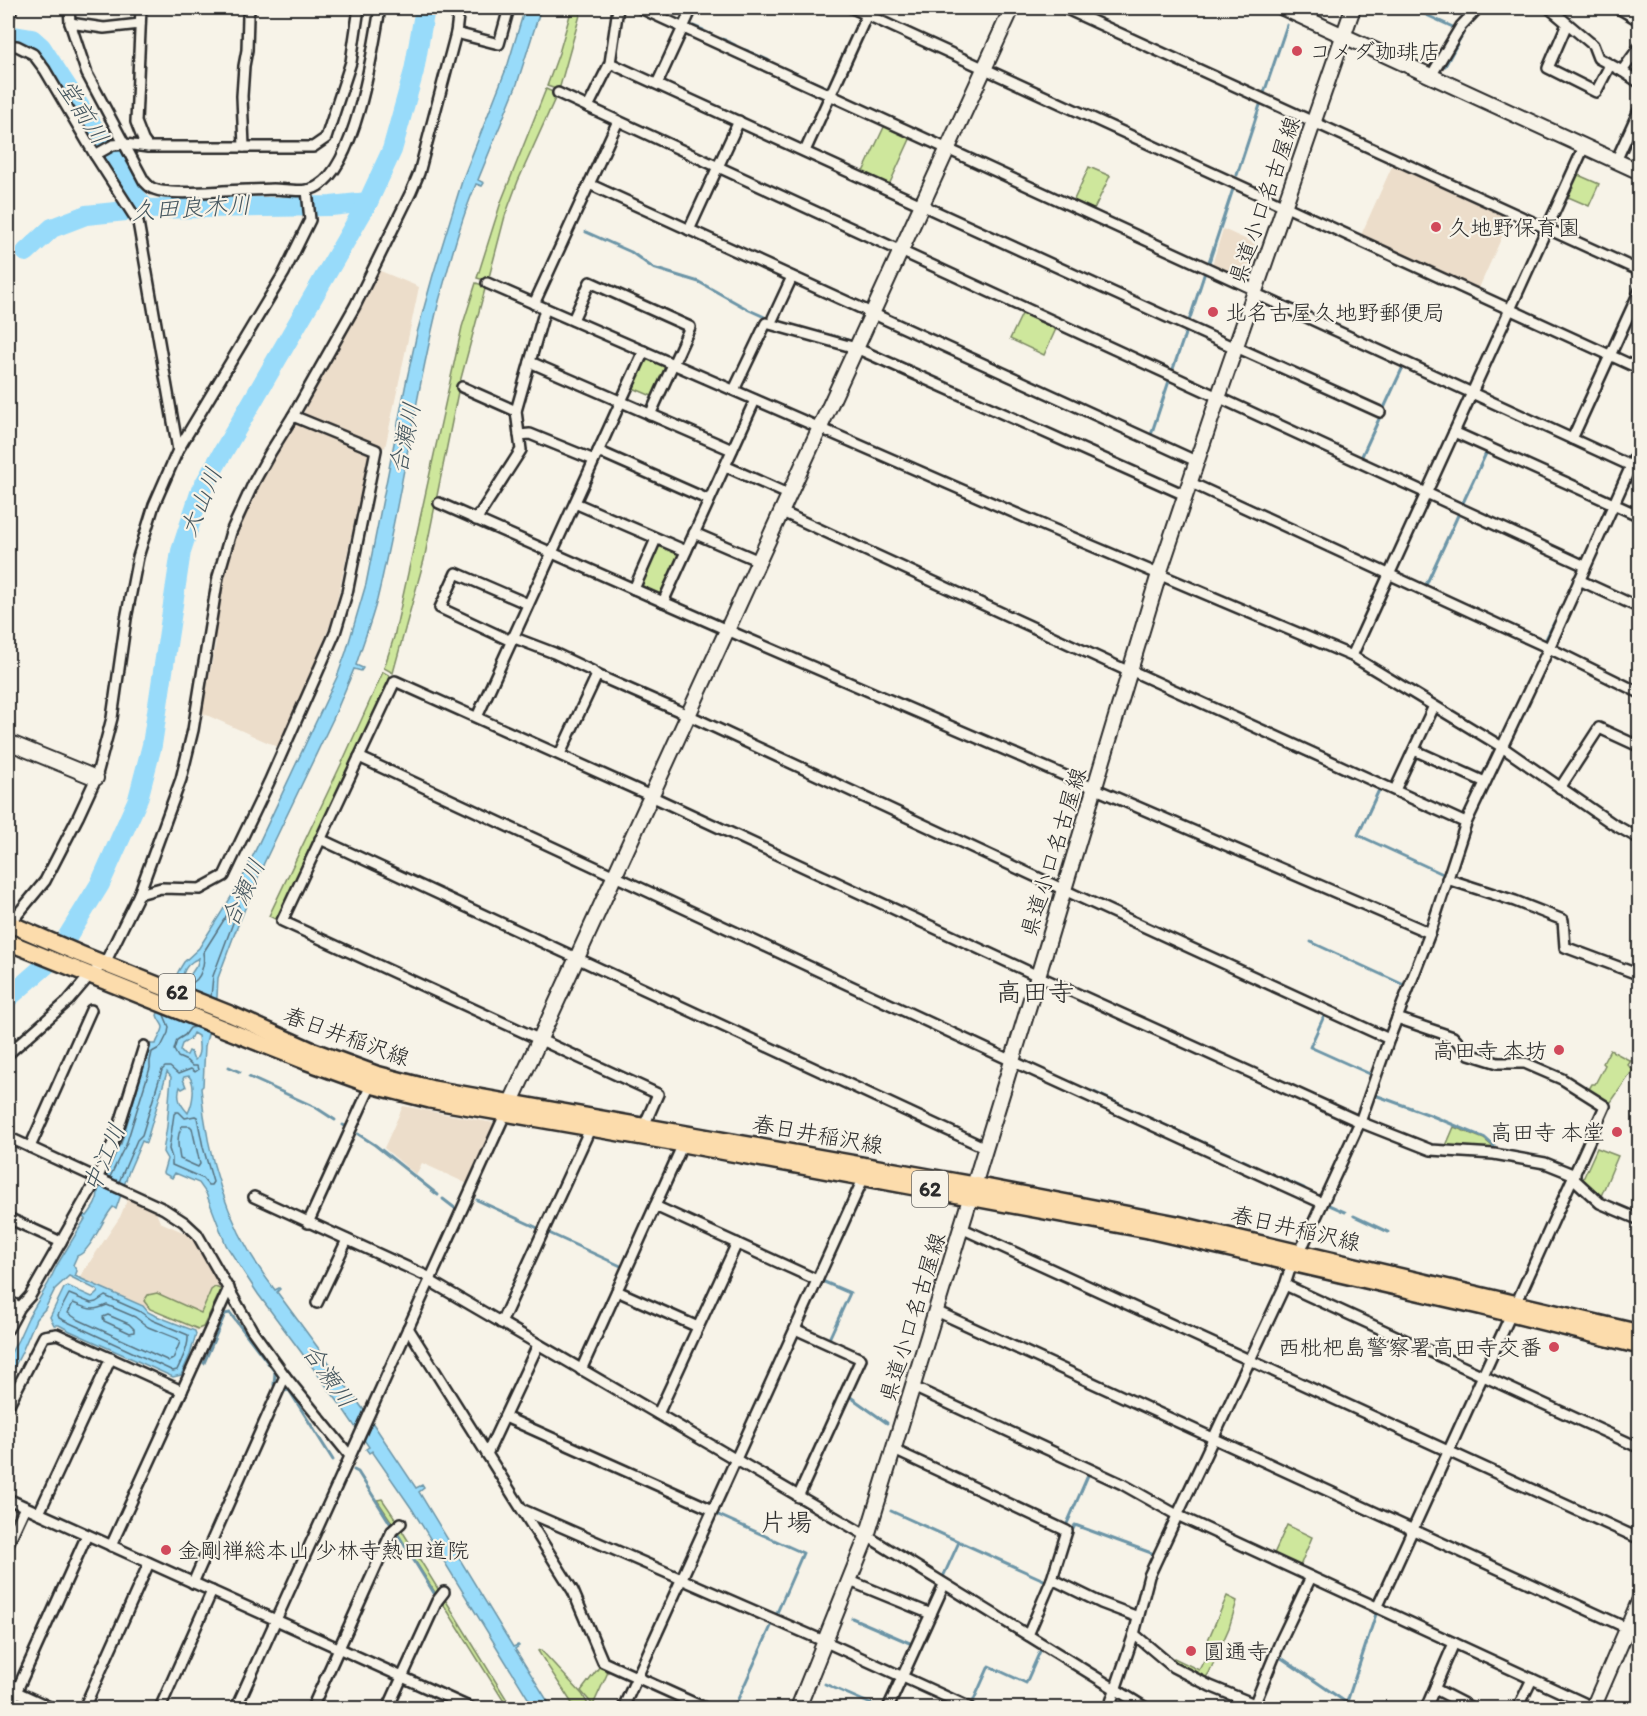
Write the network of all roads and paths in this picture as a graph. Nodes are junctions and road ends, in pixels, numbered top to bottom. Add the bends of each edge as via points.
1 (12, 8) edge
2 (69, 8) edge
3 (141, 8) edge
4 (250, 8) edge
5 (359, 8) edge
6 (380, 8) edge
7 (459, 8) edge
8 (509, 8) edge
9 (618, 8) edge
10 (640, 8) edge
11 (692, 8) edge
12 (852, 8) edge
13 (1012, 8) edge
14 (1064, 8) edge
15 (1283, 8) edge
16 (1353, 8) edge
17 (1478, 8) edge
18 (1549, 8) edge
19 (1618, 8) edge
20 (869, 11) edge
21 (8, 18) edge
22 (1640, 21) edge
23 (70, 23) junction
24 (140, 24) junction
25 (1567, 24) junction
26 (683, 27) junction
27 (456, 33) junction
28 (1343, 35) junction
29 (8, 46) edge
30 (1640, 46) edge
31 (610, 63) junction
32 (1610, 65) junction
33 (985, 67) junction
34 (1622, 70) junction
35 (1431, 76) junction
36 (1640, 83) edge
37 (657, 84) junction
38 (558, 93) dead end
39 (830, 95) junction
40 (588, 107) junction
41 (1640, 108) edge
42 (618, 121) junction
43 (739, 121) junction
44 (1314, 122) junction
45 (125, 144) junction
46 (148, 147) junction
47 (244, 147) junction
48 (1584, 147) junction
49 (947, 148) junction
50 (805, 151) junction
51 (95, 155) junction
52 (1616, 161) junction
53 (718, 167) junction
54 (1640, 172) edge
55 (589, 184) junction
56 (307, 190) junction
57 (921, 205) junction
58 (1284, 206) junction
59 (1547, 229) junction
60 (689, 230) junction
61 (900, 251) junction
62 (1640, 271) edge
63 (792, 277) junction
64 (487, 283) dead end
65 (1640, 290) edge
66 (1255, 292) junction
67 (534, 304) junction
68 (545, 309) junction
69 (1509, 309) junction
70 (872, 313) junction
71 (773, 318) dead end
72 (573, 320) junction
73 (1235, 347) junction
74 (856, 348) junction
75 (644, 351) junction
76 (1610, 355) junction
77 (530, 362) junction
78 (673, 364) junction
79 (1640, 369) edge
80 (462, 387) dead end
81 (734, 390) junction
82 (1471, 393) junction
83 (1218, 398) junction
84 (756, 400) junction
85 (621, 402) junction
86 (516, 411) junction
87 (1380, 412) dead end
88 (650, 415) junction
89 (293, 416) junction
90 (820, 428) junction
91 (1454, 432) junction
92 (519, 435) junction
93 (1572, 439) junction
94 (1640, 446) edge
95 (178, 450) junction
96 (732, 450) junction
97 (596, 456) junction
98 (1196, 461) junction
99 (725, 466) junction
100 (1635, 468) edge
101 (1187, 488) junction
102 (1426, 493) junction
103 (790, 495) junction
104 (709, 500) junction
105 (575, 503) junction
106 (439, 504) dead end
107 (1613, 504) junction
108 (782, 512) junction
109 (1640, 516) edge
110 (476, 520) junction
111 (694, 533) junction
112 (656, 539) junction
113 (686, 552) junction
114 (552, 553) junction
115 (759, 561) junction
116 (1585, 566) junction
117 (1158, 574) junction
118 (1389, 574) junction
119 (1579, 580) junction
120 (634, 589) junction
121 (663, 602) junction
122 (528, 604) junction
123 (1640, 608) edge
124 (727, 630) junction
125 (512, 639) junction
126 (1549, 648) junction
127 (1352, 656) junction
128 (1130, 671) junction
129 (597, 675) junction
130 (1640, 693) edge
131 (1434, 706) junction
132 (688, 715) junction
133 (477, 717) junction
134 (1640, 737) edge
135 (8, 742) edge
136 (1502, 747) junction
137 (1414, 750) junction
138 (560, 754) junction
139 (359, 757) junction
140 (96, 778) junction
141 (1485, 782) junction
142 (1560, 788) junction
143 (1094, 789) junction
144 (1395, 790) junction
145 (651, 796) junction
146 (1466, 823) junction
147 (320, 839) junction
148 (1640, 839) edge
149 (615, 876) junction
150 (1447, 879) junction
151 (1063, 890) junction
152 (139, 894) junction
153 (8, 925) edge
154 (1430, 933) junction
155 (8, 942) edge
156 (578, 958) junction
157 (105, 963) junction
158 (90, 975) junction
159 (1640, 975) edge
160 (1038, 976) junction
161 (91, 1010) dead end
162 (1397, 1018) junction
163 (1389, 1039) junction
164 (540, 1040) junction
165 (144, 1046) dead end
166 (8, 1054) edge
167 (1012, 1061) junction
168 (371, 1086) junction
169 (508, 1108) junction
170 (1360, 1122) junction
171 (644, 1126) junction
172 (590, 1129) junction
173 (8, 1137) edge
174 (683, 1144) junction
175 (30, 1147) junction
176 (986, 1148) junction
177 (864, 1177) junction
178 (1574, 1177) junction
179 (100, 1178) junction
180 (972, 1190) junction
181 (254, 1197) dead end
182 (1322, 1203) junction
183 (655, 1206) junction
184 (8, 1218) edge
185 (1640, 1220) edge
186 (308, 1223) junction
187 (961, 1228) junction
188 (347, 1240) junction
189 (61, 1242) junction
190 (736, 1243) junction
191 (1295, 1257) junction
192 (430, 1279) junction
193 (817, 1280) junction
194 (1285, 1285) junction
195 (229, 1288) junction
196 (616, 1291) junction
197 (8, 1301) edge
198 (317, 1303) dead end
199 (20, 1307) junction
200 (1514, 1309) junction
201 (936, 1311) junction
202 (501, 1323) junction
203 (698, 1327) junction
204 (408, 1328) junction
205 (8, 1329) edge
206 (795, 1329) junction
207 (1640, 1333) edge
208 (538, 1345) junction
209 (1640, 1346) edge
210 (111, 1359) junction
211 (1250, 1360) junction
212 (581, 1370) junction
213 (285, 1376) junction
214 (1483, 1376) junction
215 (913, 1387) junction
216 (182, 1391) junction
217 (8, 1402) edge
218 (658, 1413) junction
219 (505, 1417) junction
220 (1213, 1438) junction
221 (1640, 1448) edge
222 (894, 1450) junction
223 (351, 1452) junction
224 (1448, 1452) junction
225 (487, 1454) junction
226 (736, 1460) junction
227 (798, 1497) junction
228 (8, 1499) edge
229 (24, 1507) junction
230 (522, 1509) junction
231 (713, 1510) junction
232 (39, 1513) junction
233 (1177, 1515) junction
234 (401, 1524) dead end
235 (1413, 1530) junction
236 (87, 1535) junction
237 (867, 1536) junction
238 (1640, 1539) edge
239 (8, 1544) edge
240 (111, 1546) junction
241 (149, 1563) junction
242 (1311, 1577) junction
243 (681, 1579) junction
244 (1052, 1579) junction
245 (850, 1581) junction
246 (193, 1583) junction
247 (944, 1585) junction
248 (212, 1592) junction
249 (444, 1593) dead end
250 (1640, 1599) edge
251 (1377, 1608) junction
252 (931, 1614) junction
253 (1138, 1617) junction
254 (275, 1620) junction
255 (1627, 1628) junction
256 (1134, 1634) junction
257 (1028, 1635) junction
258 (826, 1642) junction
259 (1454, 1643) junction
260 (339, 1649) junction
261 (402, 1677) junction
262 (902, 1677) junction
263 (637, 1678) junction
264 (1532, 1679) junction
265 (1435, 1689) junction
266 (12, 1690) edge
267 (1116, 1690) junction
268 (1254, 1706) edge
269 (9, 1708) edge
270 (52, 1708) edge
271 (84, 1708) edge
272 (160, 1708) edge
273 (236, 1708) edge
274 (312, 1708) edge
275 (388, 1708) edge
276 (467, 1708) edge
277 (623, 1708) edge
278 (705, 1708) edge
279 (798, 1708) edge
280 (888, 1708) edge
281 (971, 1708) edge
282 (1109, 1708) edge
283 (1146, 1708) edge
284 (1264, 1708) edge
285 (1425, 1708) edge
286 (1472, 1708) edge
287 (1518, 1708) edge
288 (1594, 1708) edge

1 - 21 street
2 - 23 street
3 - 24 street
4 - 47 street via 243,66
5 - 47 street via 351,62 326,138 313,147
6 - 56 street via 368,72 346,147 338,166 318,186
7 - 27 street
8 - 27 street via 499,44
9 - 31 street
10 - 26 street
11 - 26 street
12 - 20 street
13 - 33 street
14 - 44 street
15 - 28 street
16 - 28 street, 県道小口名古屋線
17 - 35 street via 1461,27
18 - 25 street
19 - 22 street
20 - 33 street
20 - 39 street
23 - 24 street via 104,28
23 - 45 street via 87,74
24 - 46 street via 136,122
25 - 32 street via 1593,45 1598,58
25 - 32 street via 1548,68 1596,92
26 - 37 street
26 - 39 street
27 - 89 street via 411,192 355,306
28 - 35 street
28 - 44 street, 県道小口名古屋線
29 - 51 street via 33,54
30 - 34 street
31 - 37 street
31 - 40 street
32 - 34 street
33 - 49 street
33 - 58 street
34 - 36 street
35 - 48 street
37 - 43 street
38 - 40 street
39 - 49 street
39 - 50 street
40 - 42 street
41 - 52 street
42 - 53 street
42 - 55 street
43 - 50 street
43 - 53 street
44 - 58 street, 県道小口名古屋線
44 - 59 street
45 - 46 street
45 - 51 street via 113,145
45 - 56 street via 144,181 161,191
46 - 47 street
48 - 52 street
48 - 59 street
49 - 57 street
49 - 66 street
50 - 57 street
51 - 95 street via 138,222
52 - 54 street
53 - 60 street
53 - 61 street
55 - 60 street
55 - 67 street
56 - 95 street via 310,220 299,243
57 - 61 street
57 - 73 street
58 - 66 street, 県道小口名古屋線
58 - 69 street
59 - 62 street
59 - 69 street
60 - 63 street
61 - 70 street
61 - 83 street
63 - 70 street
63 - 71 street
64 - 67 street
65 - 76 street
66 - 73 street, 県道小口名古屋線
66 - 82 street
67 - 68 street
68 - 72 street
68 - 77 street
69 - 76 street
69 - 82 street
70 - 74 street
70 - 98 street
72 - 75 street
72 - 78 street via 590,282 690,327
73 - 83 street, 県道小口名古屋線
73 - 87 street
74 - 81 street via 766,323
74 - 90 street
74 - 101 street
75 - 78 street
75 - 85 street
76 - 79 street
76 - 93 street
77 - 85 street
77 - 86 street
78 - 81 street
78 - 88 street
80 - 86 street
81 - 84 street
82 - 91 street
82 - 93 street
83 - 98 street, 県道小口名古屋線
83 - 102 street
84 - 90 street
84 - 96 street
85 - 88 street
85 - 97 street
86 - 92 street
88 - 96 street
89 - 152 street via 254,482 231,532 218,577 182,779
89 - 152 street via 376,450 335,633 224,876 200,889 161,888
90 - 103 street
90 - 117 street
91 - 102 street
91 - 107 street
92 - 97 street via 530,434
92 - 110 street via 520,450
93 - 100 street
94 - 100 street
95 - 140 street via 154,505 138,557 112,718
96 - 99 street
97 - 104 street
97 - 105 street
98 - 101 street, 県道小口名古屋線
99 - 103 street
99 - 104 street
100 - 107 street
101 - 117 street, 県道小口名古屋線
101 - 118 street
102 - 116 street
102 - 118 street
103 - 108 street
104 - 111 street
105 - 112 street
105 - 114 street
106 - 110 street
107 - 109 street
107 - 116 street
108 - 115 street
108 - 128 street
110 - 114 street
111 - 113 street
111 - 115 street
112 - 113 street
112 - 120 street
113 - 121 street
114 - 120 street
114 - 122 street
115 - 124 street
116 - 119 street
117 - 127 street
117 - 128 street, 県道小口名古屋線
118 - 126 street
118 - 127 street
119 - 123 street
119 - 126 street
120 - 121 street
121 - 124 street
122 - 125 street
122 - 125 street via 456,573 440,608
124 - 132 street
124 - 143 street
125 - 129 street via 554,653
125 - 133 street
126 - 130 street
126 - 136 street
127 - 131 street
128 - 143 street, 県道小口名古屋線
128 - 144 street
129 - 132 street
129 - 138 street
131 - 136 street
131 - 137 street
132 - 145 street
132 - 151 street
133 - 138 street
133 - 139 street via 395,681
134 - 142 street via 1635,745 1599,728
135 - 140 street
136 - 141 street
136 - 142 street
137 - 141 street
137 - 144 street
138 - 145 street
139 - 147 street
139 - 149 street
140 - 153 street via 45,881
141 - 146 street
142 - 148 street
143 - 151 street, 県道小口名古屋線
143 - 154 street
144 - 146 street
145 - 149 street
145 - 160 street
146 - 150 street
147 - 156 street
147 - 164 street via 282,921
149 - 156 street
149 - 167 street
150 - 154 street
150 - 159 street via 1563,920 1565,946
151 - 160 street, 県道小口名古屋線
151 - 163 street
152 - 157 street
153 - 157 main road, 春日井稲沢線 / 62
154 - 162 street
155 - 158 main road, 春日井稲沢線 / 62
156 - 164 street
156 - 176 street
157 - 158 street
157 - 169 main road, 春日井稲沢線 / 62 via 376,1074
158 - 166 street via 68,1001
158 - 168 main road, 春日井稲沢線 / 62
160 - 167 street, 県道小口名古屋線
160 - 170 street
161 - 175 street
162 - 163 street
162 - 178 street via 1453,1037 1469,1054 1498,1063 1525,1063 1562,1079 1605,1106
163 - 170 street
164 - 169 street
164 - 171 street via 658,1094
165 - 179 street
167 - 176 street, 県道小口名古屋線
167 - 182 street
168 - 169 main road, 春日井稲沢線 / 62 via 430,1100
168 - 186 street
169 - 171 main road, 春日井稲沢線 / 62
169 - 172 main road, 春日井稲沢線 / 62
169 - 192 street
170 - 178 street via 1431,1150 1545,1162
170 - 182 street
171 - 180 main road, 春日井稲沢線 / 62
172 - 174 main road, 春日井稲沢線 / 62
172 - 202 street
173 - 175 street
174 - 177 main road, 春日井稲沢線 / 62
174 - 183 street
175 - 179 street
176 - 180 street, 県道小口名古屋線
177 - 180 main road, 春日井稲沢線 / 62
177 - 193 street
178 - 185 street via 1600,1203
178 - 200 street
179 - 189 street
179 - 195 street via 184,1222 197,1234
180 - 187 street, 県道小口名古屋線
180 - 191 main road, 春日井稲沢線 / 62 via 1177,1224
181 - 186 street
182 - 191 street
183 - 190 street
183 - 196 street
184 - 189 street
186 - 188 street
187 - 201 street, 県道小口名古屋線
187 - 211 street
188 - 192 street
188 - 198 street
189 - 199 street
190 - 193 street
190 - 203 street
191 - 194 street
191 - 200 main road, 春日井稲沢線 / 62
192 - 202 street
192 - 204 street
193 - 206 street
194 - 211 street
194 - 214 street
195 - 213 street via 252,1330
195 - 216 street
196 - 203 street
196 - 212 street
197 - 199 street
199 - 205 street
200 - 207 main road, 春日井稲沢線 / 62
200 - 209 main road, 春日井稲沢線 / 62
200 - 214 street
201 - 215 street, 県道小口名古屋線
201 - 220 street
202 - 208 street
203 - 218 street
204 - 223 street
204 - 225 street
206 - 226 street
206 - 227 street via 861,1359
208 - 212 street
208 - 219 street
210 - 216 street
210 - 217 street via 57,1334 44,1336
210 - 232 street
211 - 220 street
211 - 224 street
212 - 218 street
213 - 223 street
213 - 246 street
214 - 221 street
214 - 224 street
215 - 222 street, 県道小口名古屋線
215 - 233 street via 1122,1484
216 - 240 street
218 - 226 street
219 - 225 street
219 - 231 street
220 - 233 street
220 - 235 street
222 - 237 street, 県道小口名古屋線
222 - 244 street via 1067,1531
223 - 254 street
224 - 235 street
224 - 238 street
225 - 230 street
226 - 227 street
226 - 231 street
227 - 237 street
228 - 229 street
229 - 232 street
229 - 239 street
230 - 243 street
230 - 263 street via 573,1591 603,1662
231 - 243 street
232 - 236 street
233 - 242 street
233 - 253 street via 1149,1576
234 - 260 street via 392,1531
235 - 251 street
235 - 255 street
236 - 240 street
236 - 266 street
237 - 245 street, 県道小口名古屋線
237 - 247 street
240 - 241 street
241 - 246 street
241 - 271 street
242 - 251 street
242 - 268 street
243 - 258 street
243 - 263 street
244 - 253 street
244 - 257 street
245 - 252 street
245 - 258 street, 県道小口名古屋線
246 - 248 street
247 - 252 street
247 - 257 street
248 - 254 street
248 - 272 street
249 - 261 street
250 - 255 street
251 - 259 street
252 - 262 street
253 - 256 street
254 - 260 street
254 - 273 street
255 - 288 street
256 - 267 street
256 - 268 street via 1173,1667
257 - 267 street
258 - 262 street
258 - 279 street, 県道小口名古屋線
259 - 264 street
259 - 265 street
260 - 261 street
260 - 274 street
261 - 275 street
261 - 276 street
262 - 280 street
262 - 281 street
263 - 277 street
263 - 278 street
264 - 287 street
264 - 288 street
265 - 285 street
265 - 286 street
266 - 269 street
266 - 270 street
267 - 282 street
267 - 283 street
268 - 284 street

